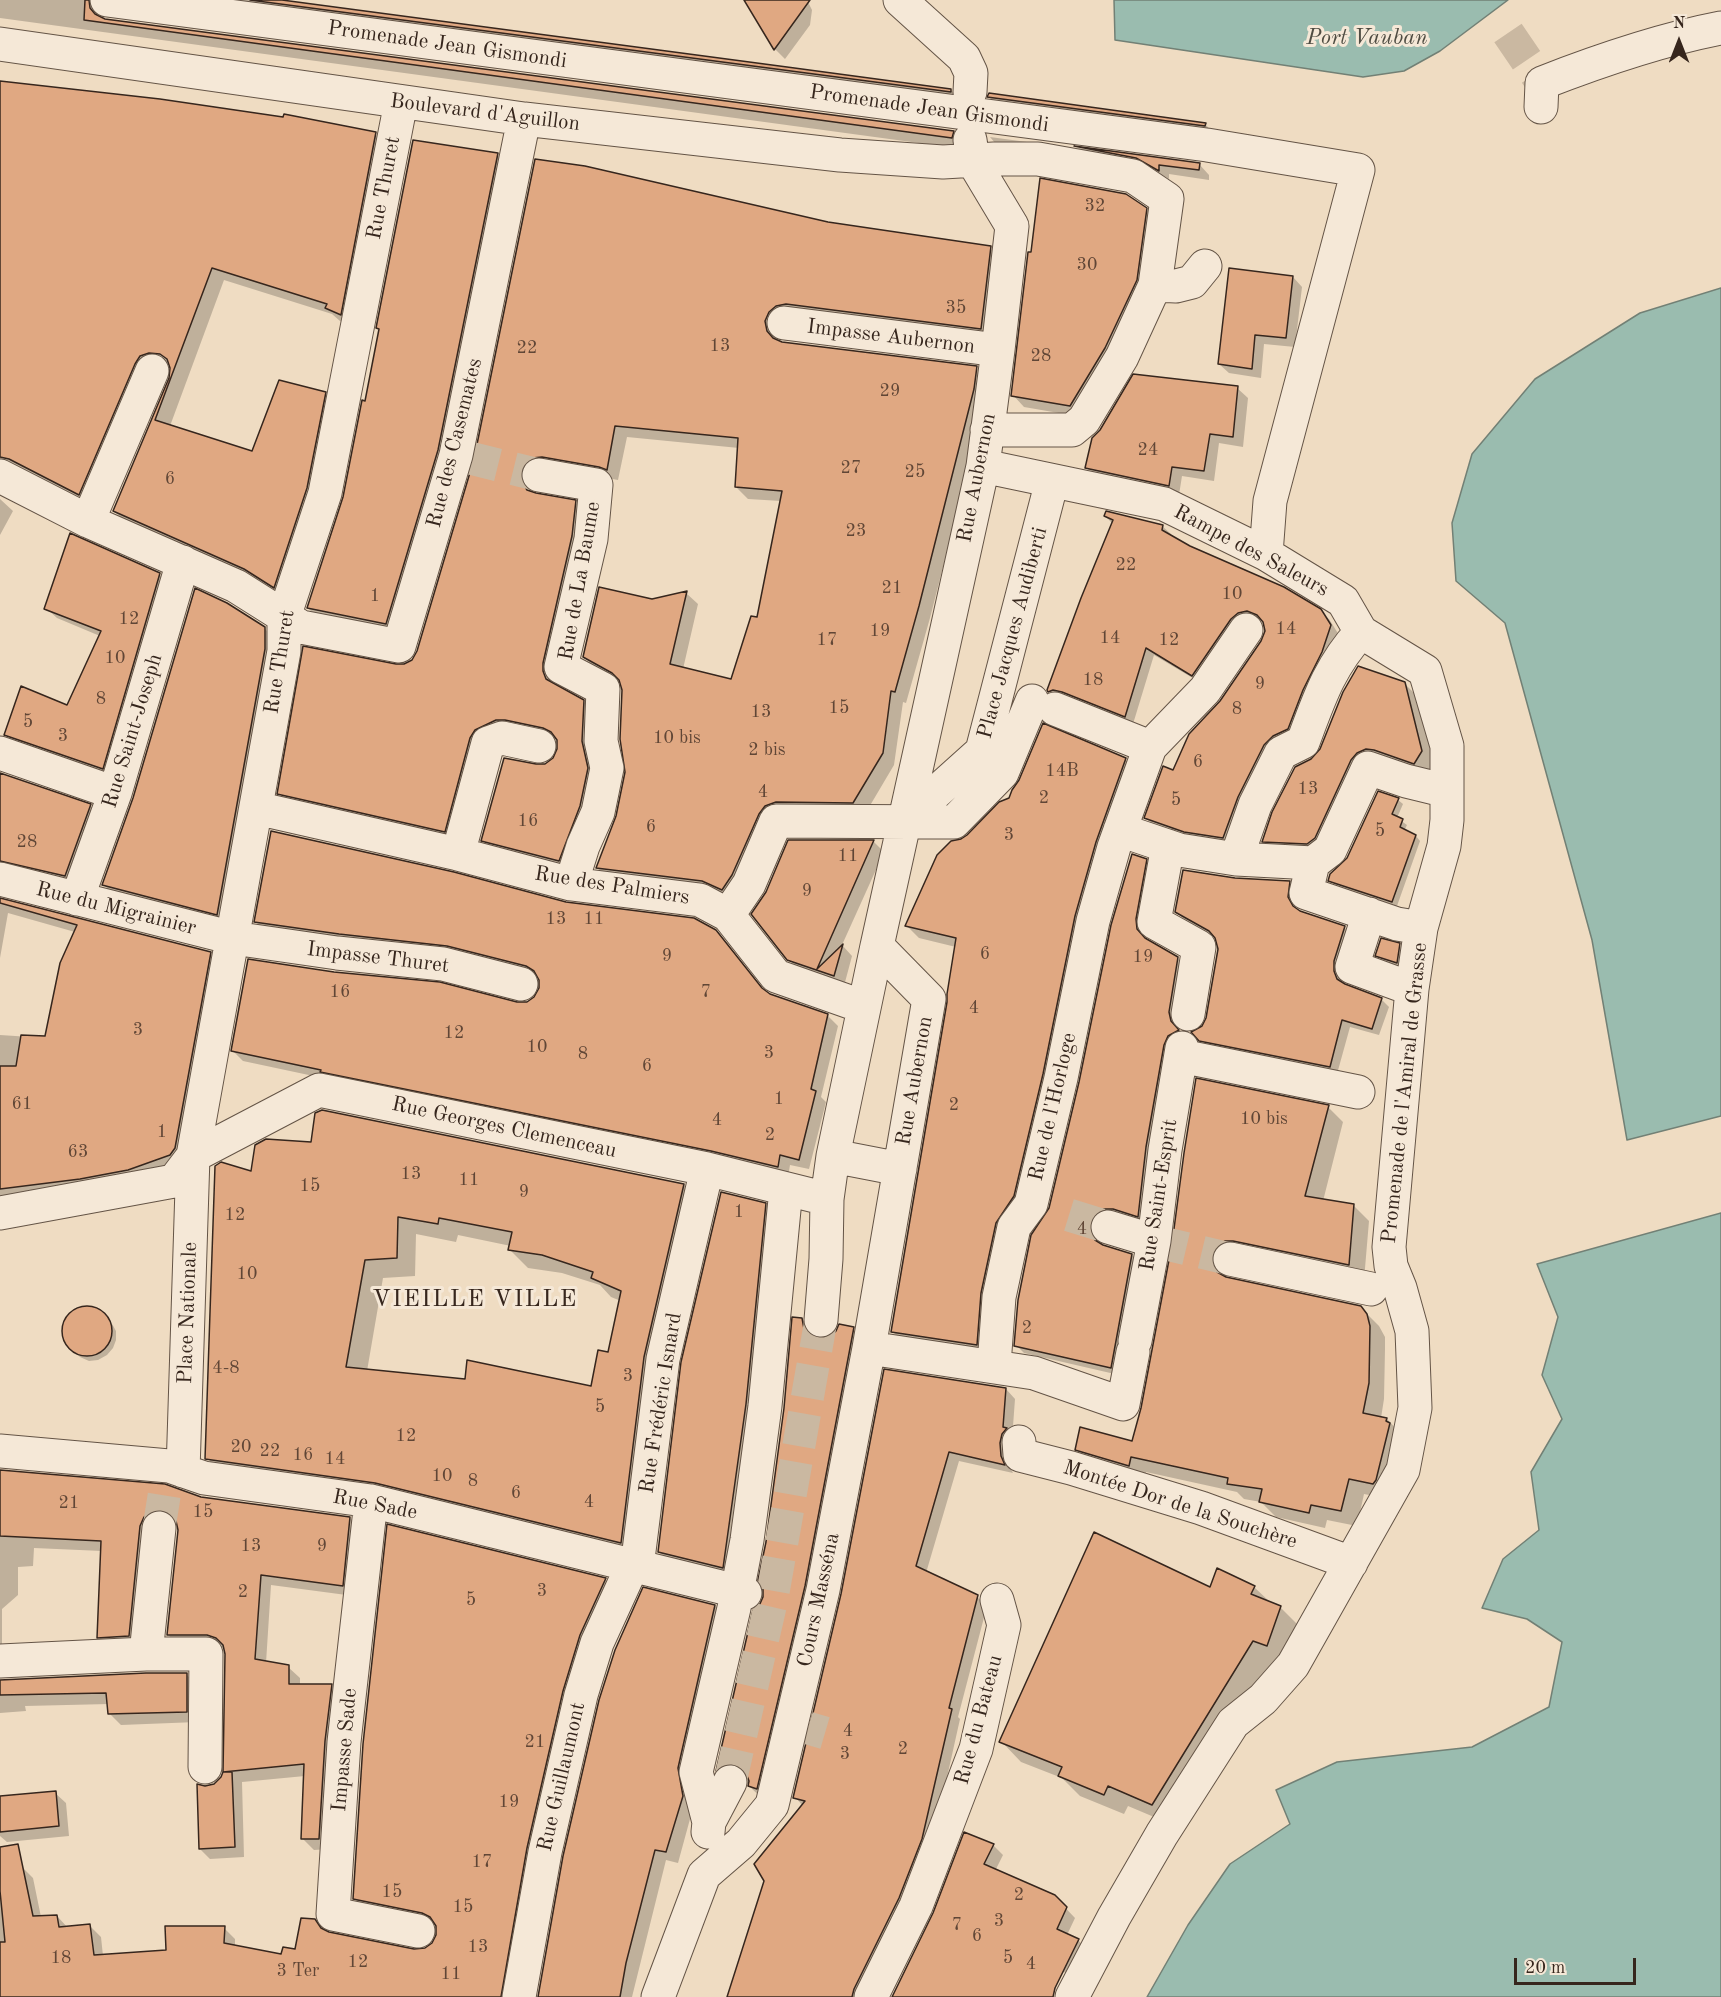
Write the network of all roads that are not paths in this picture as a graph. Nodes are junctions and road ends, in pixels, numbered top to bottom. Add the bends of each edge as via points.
1 (107, 0) edge
2 (900, 0) edge
3 (1721, 28) edge
4 (0, 44) edge
5 (970, 92) dead end
6 (402, 102) junction
7 (1541, 107) dead end
8 (524, 119) junction
9 (971, 151) junction
10 (1205, 266) dead end
11 (1155, 285) junction
12 (784, 323) dead end
13 (998, 350) junction
14 (152, 371) dead end
15 (987, 430) junction
16 (982, 466) junction
17 (539, 475) tunnel mouth
18 (0, 476) edge
19 (1052, 481) junction
20 (88, 521) junction
21 (1266, 554) junction
22 (183, 562) junction
23 (284, 617) junction
24 (1246, 630) dead end
25 (1361, 632) junction
26 (539, 746) dead end
27 (1150, 747) junction
28 (0, 753) edge
29 (1447, 791) junction
30 (115, 794) junction
31 (256, 808) junction
32 (903, 822) junction
33 (1117, 838) junction
34 (1173, 848) junction
35 (458, 854) junction
36 (1236, 859) junction
37 (1313, 862) junction
38 (0, 879) edge
39 (571, 884) junction
40 (77, 899) junction
41 (1369, 914) junction
42 (728, 915) junction
43 (1421, 928) junction
44 (233, 938) junction
45 (877, 946) junction
46 (521, 984) dead end
47 (1412, 989) junction
48 (864, 1008) junction
49 (1188, 1014) dead end
50 (1358, 1092) dead end
51 (193, 1156) junction
52 (833, 1156) junction
53 (707, 1169) junction
54 (900, 1169) junction
55 (786, 1189) junction
56 (827, 1198) junction
57 (0, 1213) edge
58 (1108, 1227) tunnel mouth
59 (1154, 1241) junction
60 (1230, 1259) tunnel mouth
61 (1371, 1289) dead end
62 (821, 1320) tunnel mouth
63 (869, 1348) junction
64 (994, 1365) junction
65 (1018, 1442) dead end
66 (0, 1451) edge
67 (173, 1474) junction
68 (371, 1501) junction
69 (159, 1528) tunnel mouth
70 (1351, 1563) junction
71 (633, 1566) junction
72 (741, 1592) junction
73 (997, 1600) dead end
74 (146, 1654) junction
75 (0, 1661) edge
76 (204, 1767) dead end
77 (730, 1782) tunnel mouth
78 (709, 1822) junction
79 (704, 1875) junction
80 (418, 1931) dead end
81 (664, 1995) edge
82 (519, 1997) edge
83 (871, 1997) edge
84 (1072, 1997) edge

1 - 21 street, Promenade Jean Gismondi via 1207,145 1358,170 1270,501
2 - 5 street via 964,58 971,73
3 - 7 street via 1607,58 1542,83
4 - 6 street, Boulevard d'Aguillon
6 - 8 street, Boulevard d'Aguillon
6 - 23 street, Rue Thuret via 325,493
8 - 9 street, Boulevard d'Aguillon via 840,155 943,162
8 - 23 street, Rue des Casemates via 461,456 399,646 301,627
9 - 11 street, Boulevard d'Aguillon via 994,159 1043,159 1133,176 1159,193 1167,199
9 - 13 street, Rue Aubernon via 1012,226
10 - 11 street via 1192,282
11 - 15 street via 1122,357 1083,420 1072,430
12 - 13 street, Impasse Aubernon
13 - 15 street, Rue Aubernon
14 - 20 street
15 - 16 street, Rue Aubernon
16 - 19 street, Rampe des Saleurs
16 - 32 street, Rue Aubernon
17 - 39 street, Rue de La Baume via 596,484 591,539 561,668 603,689 601,741 607,768 598,812
18 - 20 street
19 - 21 street, Rampe des Saleurs via 1164,504
19 - 32 street, Place Jacques Audiberti via 982,752
20 - 22 street
21 - 25 street, Rampe des Saleurs via 1342,601
22 - 23 street via 236,586
22 - 30 street, Rue Saint-Joseph
23 - 31 street, Rue Thuret via 284,651
24 - 27 street via 1205,690
25 - 29 street, Promenade de l'Amiral de Grasse via 1425,671 1447,746
25 - 36 street via 1327,680 1303,742 1281,753 1255,805
26 - 35 street via 502,738 488,743
27 - 32 street via 1044,705 1002,773 954,822
27 - 33 street, Rue de l'Horloge
28 - 30 street
29 - 37 street via 1368,768 1330,850
29 - 43 street, Promenade de l'Amiral de Grasse via 1444,846
30 - 40 street, Rue Saint-Joseph
31 - 35 street, Rue des Palmiers
31 - 44 street, Rue Thuret
32 - 42 street via 776,821 749,884
32 - 45 street, Rue Aubernon
33 - 34 street
33 - 64 street, Rue de l'Horloge via 1093,921 1031,1204 1014,1227 999,1297
34 - 36 street
34 - 49 street via 1154,922 1199,947
35 - 39 street, Rue des Palmiers
36 - 37 street
37 - 41 street via 1306,893
38 - 40 street, Rue du Migrainier
39 - 42 street, Rue des Palmiers via 700,900
40 - 44 street, Rue du Migrainier
41 - 43 street
41 - 47 street via 1352,967
42 - 48 street, Rue des Palmiers via 776,976
43 - 47 street, Promenade de l'Amiral de Grasse
44 - 46 street, Impasse Thuret via 443,964
44 - 51 street, Rue Thuret
45 - 48 street, Rue Aubernon
45 - 54 street, Rue Aubernon via 929,999
47 - 70 street, Promenade de l'Amiral de Grasse via 1389,1247 1391,1266 1412,1331 1415,1408 1403,1470
48 - 52 street, Rue Aubernon
50 - 59 street, Rue Saint-Esprit via 1182,1052
51 - 53 street, Rue Georges Clemenceau via 319,1090
51 - 57 street via 174,1181
51 - 67 street, Place Nationale
52 - 54 street, Rue Aubernon
52 - 56 street, Rue Aubernon
53 - 55 street, Rue Georges Clemenceau
53 - 71 street, Rue Frédéric Isnard via 663,1359 639,1551
54 - 63 street, Cours Masséna
55 - 56 street, Rue Georges Clemenceau
55 - 72 street via 765,1407
56 - 62 street, Rue Aubernon
58 - 59 street
59 - 64 street, Rue Saint-Esprit via 1123,1404 1034,1373
60 - 61 street
63 - 64 street
63 - 79 street, Cours Masséna via 822,1590 772,1805 741,1843
65 - 70 street, Montée Dor de la Souchère via 1020,1455 1201,1508
66 - 67 street, Rue Sade
67 - 68 street, Rue Sade
68 - 71 street, Rue Sade
68 - 80 street, Impasse Sade via 344,1742 333,1914
69 - 74 street
70 - 84 street, Promenade de l'Amiral de Grasse via 1293,1665 1263,1699 1233,1724 1162,1834
71 - 72 street, Rue Sade
71 - 82 street, Rue Guillaumont via 597,1643 581,1695 545,1851
72 - 78 street via 696,1772
73 - 83 street, Rue du Bateau via 1004,1625 976,1749 921,1906
74 - 75 street
74 - 76 street via 206,1654
77 - 78 street
78 - 79 street
79 - 81 street, Cours Masséna

